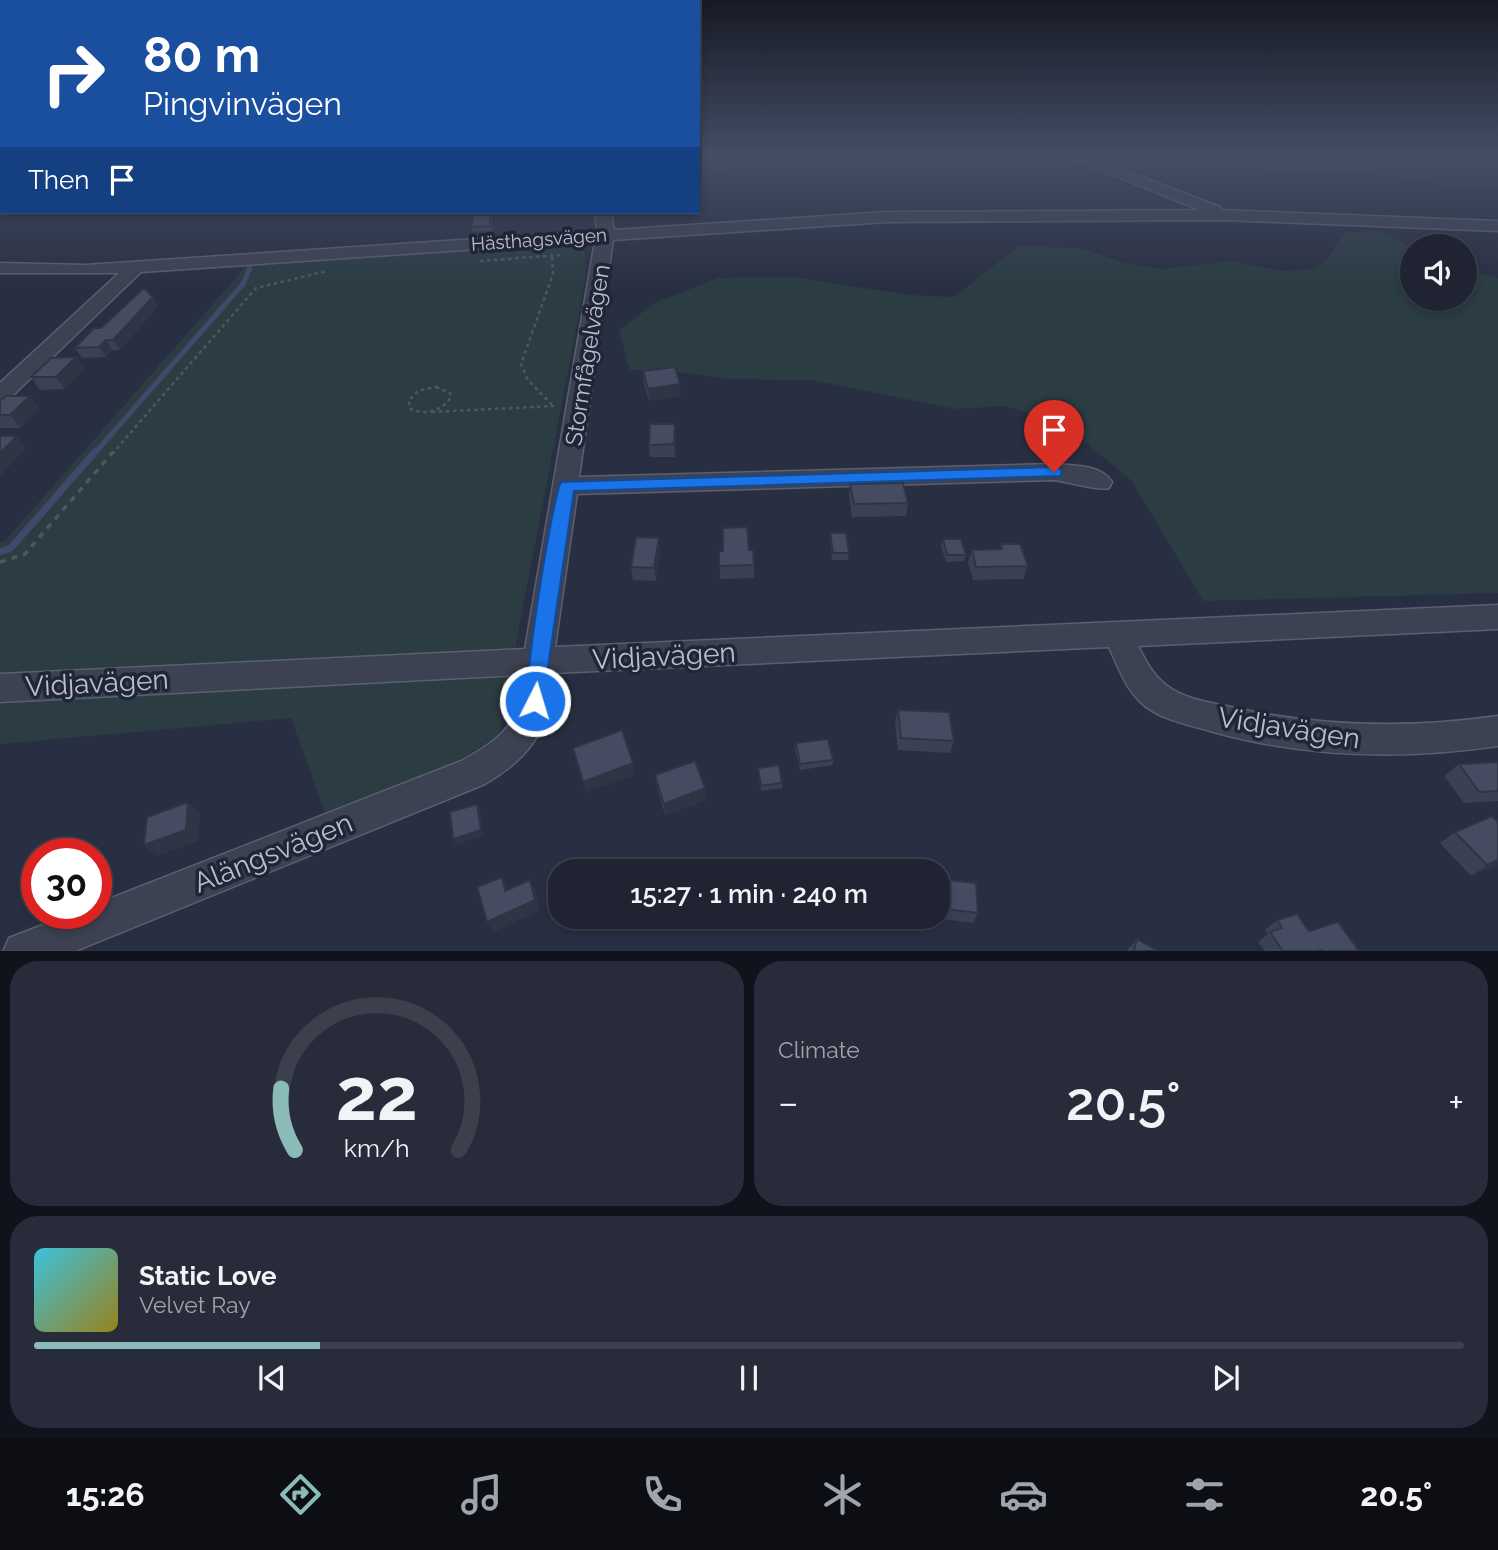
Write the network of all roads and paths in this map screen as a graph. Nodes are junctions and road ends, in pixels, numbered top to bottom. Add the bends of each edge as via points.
1 (1189, 199) edge
2 (1224, 215) junction
3 (604, 223) edge
4 (1498, 226) edge
5 (571, 254) dead end
6 (552, 257) junction
7 (477, 260) dead end
8 (136, 267) junction
9 (0, 268) edge
10 (334, 269) dead end
11 (0, 395) edge
12 (553, 406) junction
13 (562, 406) dead end
14 (432, 412) junction
15 (1100, 482) dead end
16 (567, 486) junction
17 (0, 562) edge
18 (1498, 617) edge
19 (1118, 635) junction
20 (538, 662) junction
21 (0, 688) edge
22 (1498, 732) edge
23 (517, 744) joint
24 (23, 951) edge

1 - 2 street
2 - 3 street, Hästhagsvägen
2 - 4 street, Hästhagsvägen
3 - 8 street, Hästhagsvägen
3 - 16 street, Stormfågelvägen
5 - 6 path
6 - 7 path
6 - 12 path via 553,274 521,364 528,380
8 - 9 street, Hästhagsvägen
8 - 11 street
10 - 17 path via 256,288 25,554
12 - 13 path
12 - 14 path
14 - 14 path via 412,411 408,400 421,390 447,390 449,402
15 - 16 street via 1090,476 1054,472
16 - 20 street, Stormfågelvägen
18 - 19 street, Vidjavägen
19 - 20 street, Vidjavägen
19 - 22 street, Vidjavägen via 1139,676 1161,700 1241,725 1332,740 1441,739
20 - 21 street, Vidjavägen
20 - 23 street, Stormfågelvägen via 529,724
23 - 24 street, Alängsvägen via 473,773

